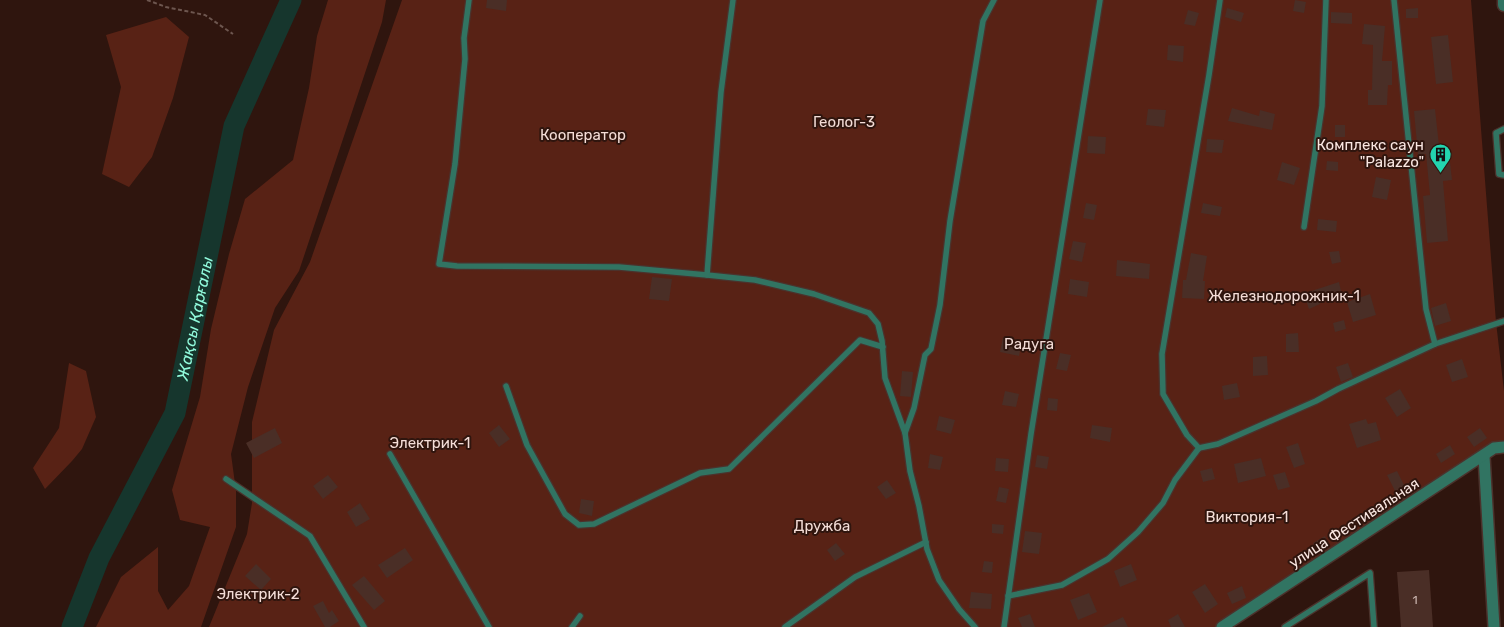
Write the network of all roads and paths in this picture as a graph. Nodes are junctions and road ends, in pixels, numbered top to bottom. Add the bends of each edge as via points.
1 (147, 0) edge
2 (469, 0) edge
3 (733, 0) edge
4 (994, 0) edge
5 (1100, 0) edge
6 (1220, 0) edge
7 (1326, 0) edge
8 (1394, 0) edge
9 (1504, 0) edge
10 (1504, 5) edge
11 (233, 34) dead end
12 (1504, 129) edge
13 (1504, 175) edge
14 (1304, 227) dead end
15 (707, 275) junction
16 (1504, 321) edge
17 (1436, 344) junction
18 (883, 347) junction
19 (506, 386) dead end
20 (905, 433) junction
21 (1504, 447) edge
22 (1199, 448) junction
23 (390, 454) dead end
24 (1484, 456) junction
25 (226, 479) dead end
26 (926, 542) junction
27 (1008, 596) junction
28 (580, 616) dead end
29 (364, 627) edge
30 (489, 627) edge
31 (572, 627) edge
32 (785, 627) edge
33 (975, 627) edge
34 (1004, 627) edge
35 (1222, 627) edge
36 (1285, 627) edge
37 (1374, 627) edge
38 (1494, 627) edge

1 - 11 path via 204,14
2 - 15 lane via 455,164 439,264 619,267
3 - 15 lane via 721,92
4 - 20 lane via 983,21 931,349 925,355 914,408
5 - 27 lane
6 - 22 lane via 1162,354 1163,394 1187,435
7 - 14 lane via 1322,106
8 - 17 lane via 1426,309
9 - 10 street
12 - 13 lane via 1496,133 1499,174
15 - 18 lane via 755,280 814,294 869,313 878,324
16 - 17 lane
17 - 22 lane via 1316,401 1218,444
18 - 19 lane via 860,340 730,469 700,473 594,524 579,525 565,514 527,445
18 - 20 lane via 885,378
20 - 26 lane
21 - 24 street, улица Фестивальная via 1494,448
22 - 27 lane via 1175,480 1163,503 1108,560 1062,585
23 - 30 lane
24 - 35 street, улица Фестивальная
24 - 38 street
25 - 29 lane via 310,536
26 - 32 lane via 855,577
26 - 33 lane via 939,580
27 - 34 lane
28 - 31 lane
36 - 37 lane via 1370,573

